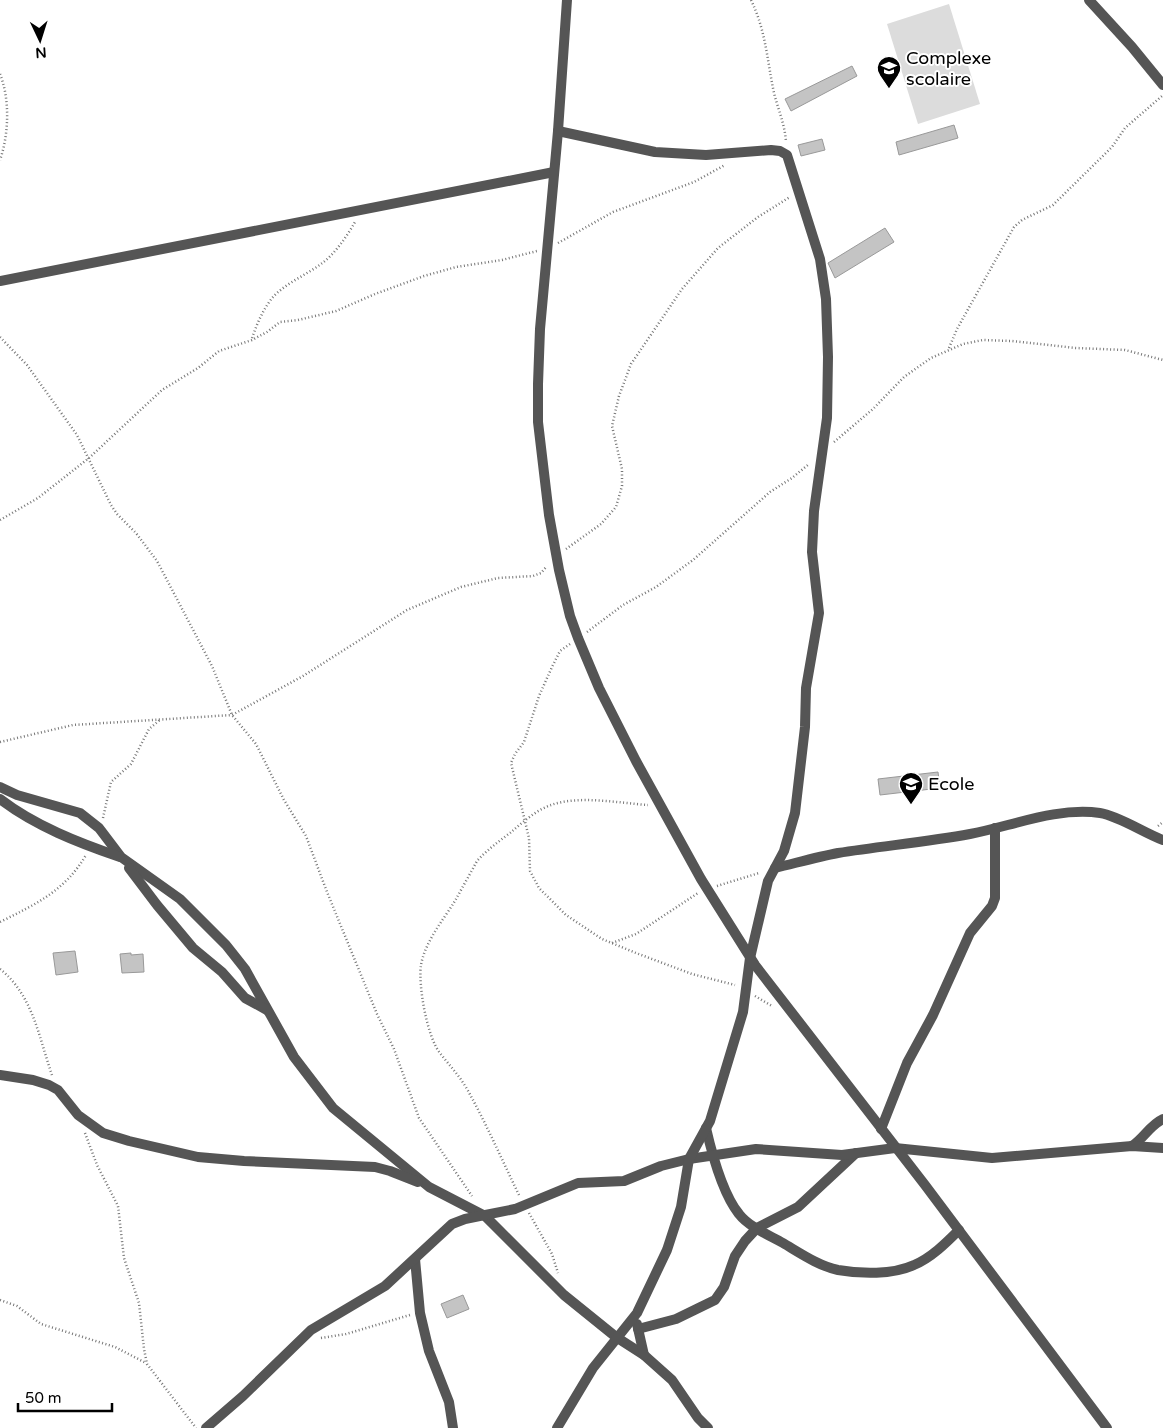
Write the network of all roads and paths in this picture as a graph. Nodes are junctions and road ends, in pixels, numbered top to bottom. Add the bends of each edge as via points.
1 (567, 0) edge
2 (751, 0) edge
3 (1089, 0) edge
4 (0, 74) edge
5 (1163, 85) edge
6 (1163, 95) edge
7 (558, 131) junction
8 (787, 156) junction
9 (0, 160) edge
10 (729, 164) dead end
11 (554, 172) junction
12 (800, 192) junction
13 (361, 209) junction
14 (548, 249) junction
15 (0, 281) edge
16 (0, 337) edge
17 (252, 340) junction
18 (948, 349) junction
19 (1163, 360) edge
20 (822, 453) junction
21 (88, 458) junction
22 (0, 520) edge
23 (556, 556) junction
24 (578, 638) junction
25 (232, 715) junction
26 (0, 742) edge
27 (0, 787) edge
28 (0, 799) edge
29 (662, 807) junction
30 (525, 820) junction
31 (995, 828) junction
32 (1163, 840) edge
33 (121, 857) junction
34 (775, 868) junction
35 (707, 888) junction
36 (612, 943) junction
37 (750, 958) junction
38 (0, 969) edge
39 (746, 990) junction
40 (777, 1010) dead end
41 (268, 1011) junction
42 (0, 1075) edge
43 (58, 1090) junction
44 (78, 1115) junction
45 (1163, 1120) edge
46 (706, 1128) junction
47 (881, 1129) junction
48 (1132, 1146) junction
49 (896, 1148) junction
50 (1163, 1148) edge
51 (856, 1153) junction
52 (712, 1155) junction
53 (689, 1159) junction
54 (429, 1187) junction
55 (524, 1205) junction
56 (485, 1216) junction
57 (757, 1228) junction
58 (959, 1230) junction
59 (415, 1259) junction
60 (564, 1295) junction
61 (0, 1300) edge
62 (420, 1313) junction
63 (637, 1313) junction
64 (638, 1330) junction
65 (616, 1337) junction
66 (300, 1341) junction
67 (644, 1355) junction
68 (147, 1364) junction
69 (196, 1428) edge
70 (206, 1428) edge
71 (453, 1428) edge
72 (557, 1428) edge
73 (708, 1428) edge
74 (1107, 1428) edge

1 - 7 street
2 - 8 path via 764,34 774,94 786,134
3 - 5 street
4 - 9 path via 5,86 7,116
6 - 18 path via 1125,128 1112,147 1053,205 1014,227
7 - 8 street via 655,152 706,154 771,150
7 - 11 street
8 - 12 street
10 - 14 path via 694,182 613,212
11 - 13 street
11 - 14 street
12 - 20 street via 820,259 826,299 827,418
12 - 23 path via 758,217 718,248 682,289 632,364 619,396 612,426 622,469 622,486 616,507 601,524
13 - 15 street
13 - 17 path via 334,251 274,297 259,318
14 - 17 path via 424,276 336,311 280,322
14 - 23 street via 540,329 538,422
16 - 21 path via 27,365 77,435
17 - 21 path via 219,351 162,390
18 - 19 path via 983,340 1012,341 1125,350
18 - 20 path via 904,377
20 - 24 path via 770,492 694,560
20 - 34 street via 812,552 819,613 806,688 795,813 784,851
21 - 22 path via 38,498
21 - 25 path via 117,514 157,561 212,666
23 - 24 street
23 - 25 path via 541,573 533,576 498,578 461,587 407,610 303,676
24 - 29 street via 599,688
24 - 30 path via 560,651 539,696 524,742 511,763
25 - 26 path via 73,725
25 - 56 path via 256,744 306,836 419,1118
27 - 33 street via 80,813 99,828
28 - 33 street via 44,826
29 - 30 path via 565,801 549,805
29 - 35 street
30 - 36 path via 530,871 539,888 566,914
30 - 55 path via 477,861 430,943 421,966 430,1033 439,1052 468,1089
31 - 32 street via 1049,816 1094,813 1115,818
31 - 34 street via 839,853
31 - 47 street via 995,898 992,906 970,932 907,1063
33 - 41 street via 193,948 222,972 245,998
33 - 41 street via 180,899 226,945 245,969
34 - 35 path
34 - 37 street via 768,881
35 - 36 path via 636,934
35 - 37 street
36 - 39 path via 692,974 730,982
37 - 39 street
37 - 47 street
38 - 43 path via 24,995 31,1009
39 - 40 path
39 - 46 street via 743,1012
41 - 54 street via 294,1057 333,1108
42 - 43 street via 34,1080
43 - 44 street
44 - 54 street via 103,1133 198,1157 375,1167
44 - 68 path via 97,1165 118,1206 124,1258 139,1303
45 - 48 street via 1152,1125
46 - 52 street
46 - 53 street
47 - 49 street
48 - 49 street via 992,1158
48 - 50 street
49 - 51 street
49 - 58 street
51 - 52 street via 842,1155 756,1149
51 - 57 street via 798,1207
52 - 53 street
52 - 57 street via 739,1215
53 - 55 street via 624,1181 578,1183
53 - 63 street via 681,1208 667,1250
54 - 56 street
55 - 56 street
55 - 60 path via 552,1254
56 - 59 street via 452,1224
56 - 60 street
57 - 58 street via 797,1252 837,1270 886,1274 914,1265 942,1247
57 - 64 street via 735,1256 724,1287 714,1300 676,1319
58 - 74 street
59 - 62 street
59 - 66 street via 385,1286 311,1330
60 - 65 street
61 - 68 path via 17,1306 41,1324 114,1347
62 - 66 path via 346,1334
62 - 71 street
63 - 64 street
63 - 65 street
64 - 67 street
65 - 67 street
65 - 72 street
66 - 70 street
67 - 73 street via 672,1380
68 - 69 path

